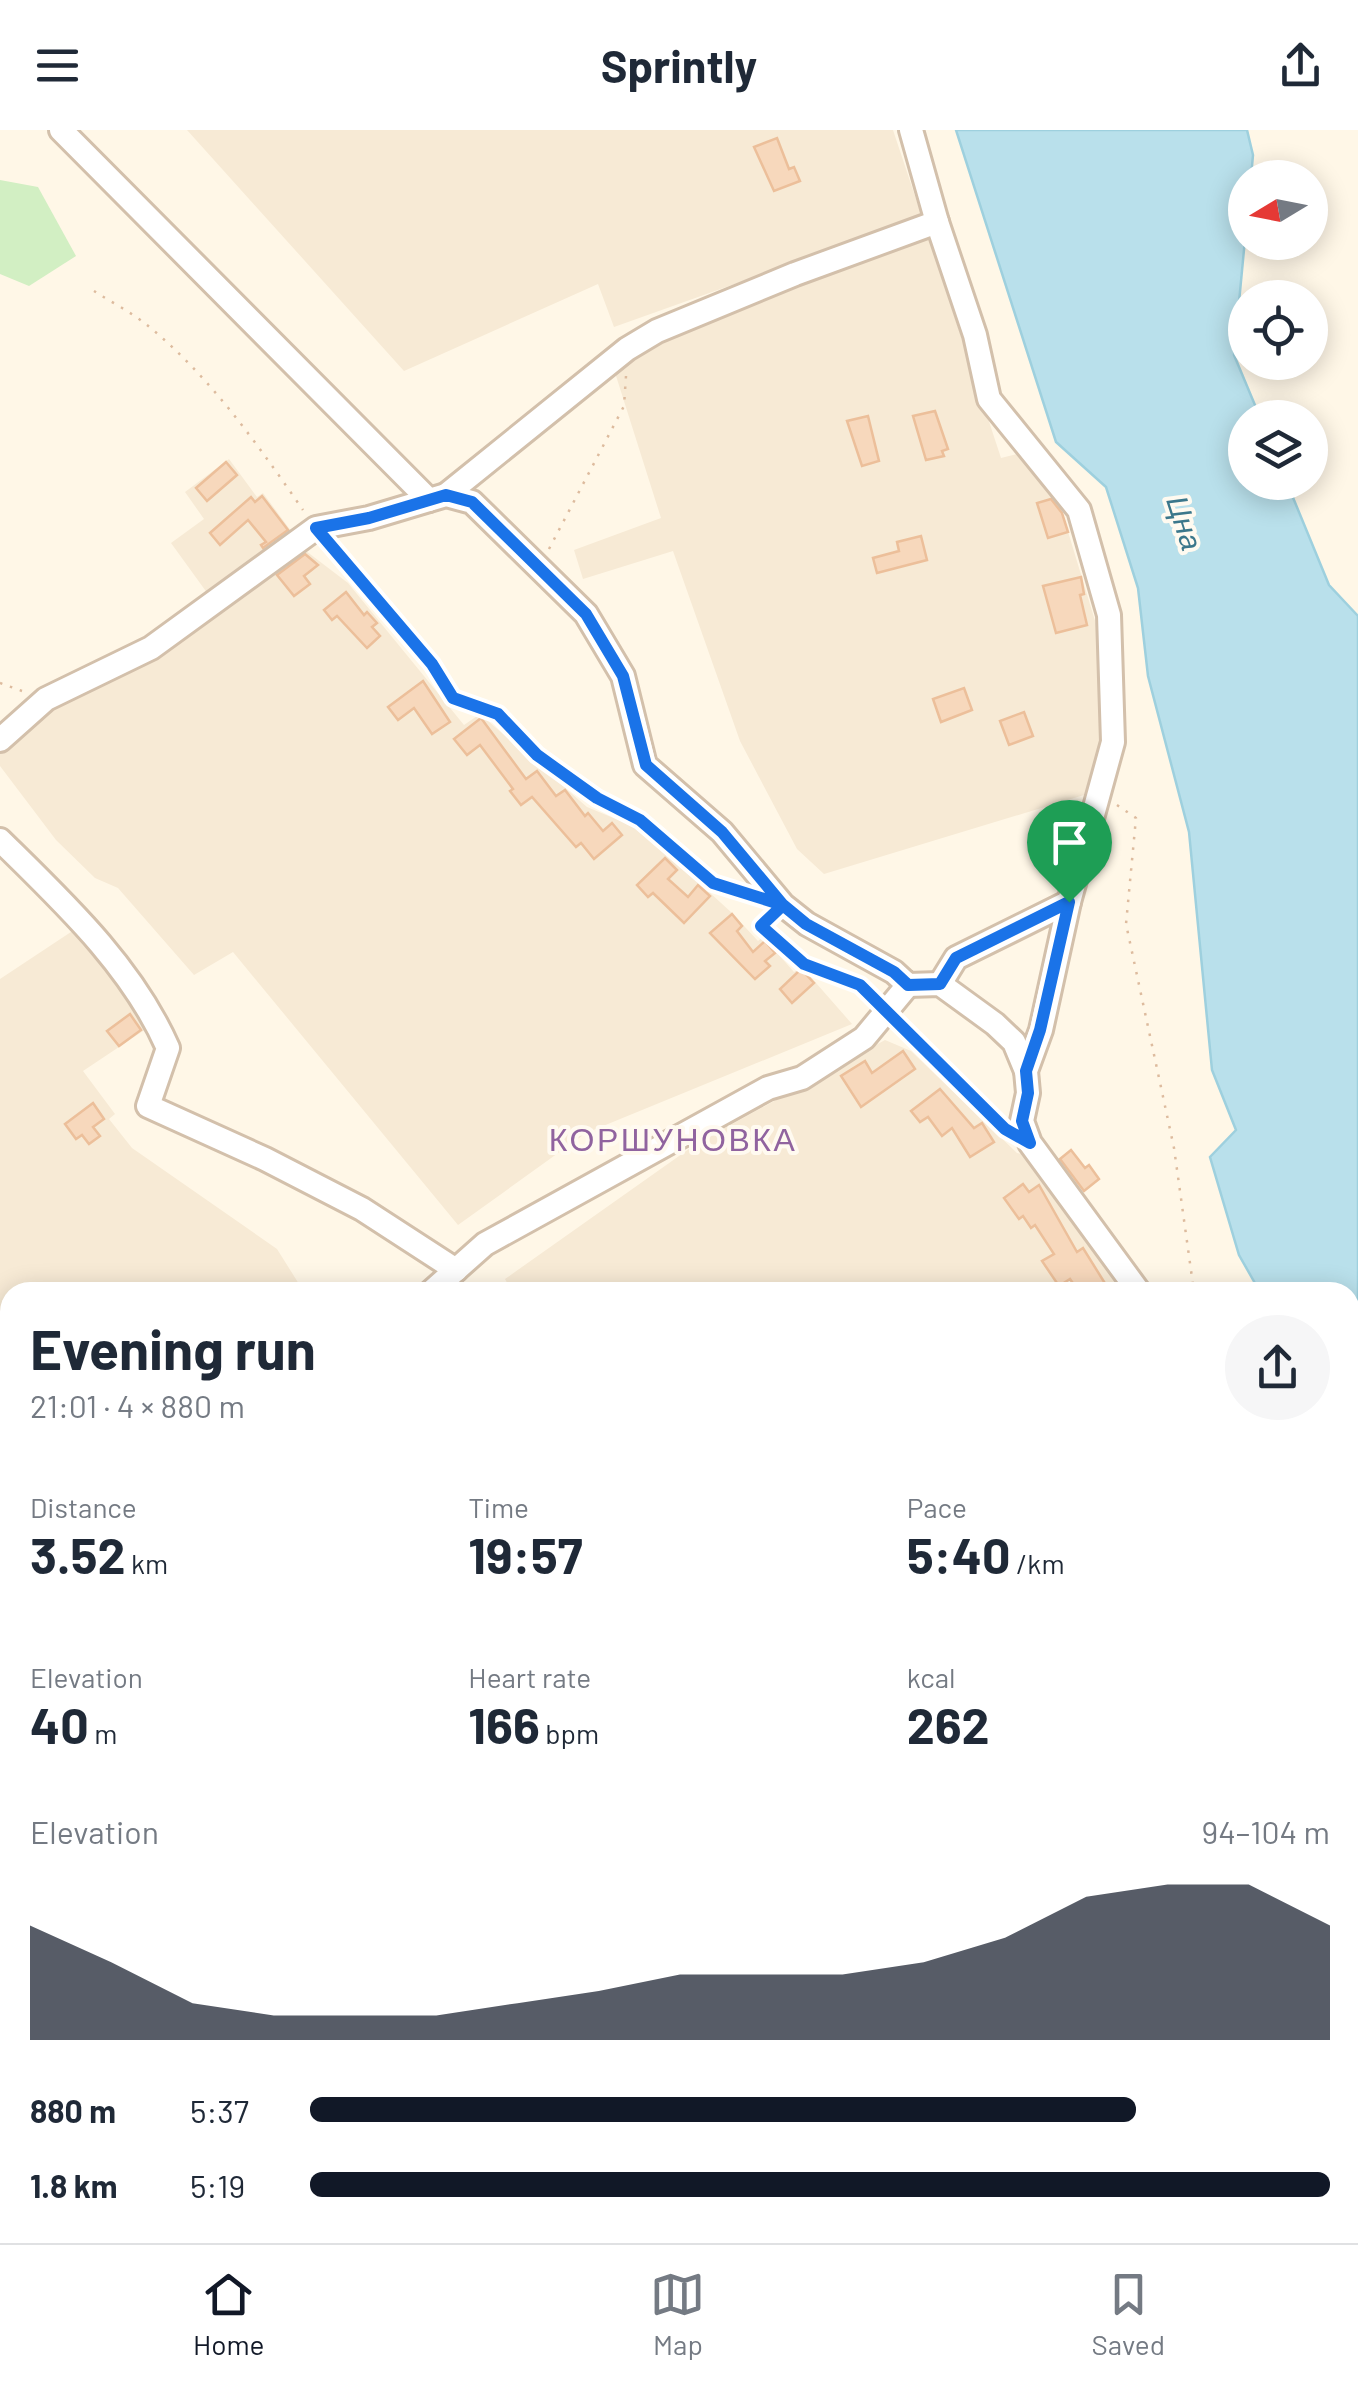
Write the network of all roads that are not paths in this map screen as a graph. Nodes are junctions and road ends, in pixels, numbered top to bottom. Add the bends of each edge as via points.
1 (61, 130) edge
2 (911, 130) edge
3 (937, 222) junction
4 (438, 498) junction
5 (0, 740) edge
6 (0, 840) edge
7 (1069, 902) junction
8 (940, 984) junction
9 (908, 985) junction
10 (1026, 1071) junction
11 (456, 1270) junction
12 (442, 1282) edge
13 (1132, 1282) edge

1 - 4 street
2 - 3 street
3 - 4 street via 657,331
3 - 7 street via 989,398 1079,510 1109,615 1114,742
4 - 5 street via 316,528 151,648 46,699
4 - 9 street via 472,502 586,614 623,676 646,765 722,832 783,905
6 - 11 street via 80,918 152,1013 168,1048 148,1106 362,1209
7 - 8 street via 956,958
7 - 10 street
8 - 9 street
8 - 10 street via 1014,1042
9 - 11 street via 864,1038 802,1078 768,1088 578,1191 485,1244
10 - 13 street via 1022,1121 1030,1143
11 - 12 street

